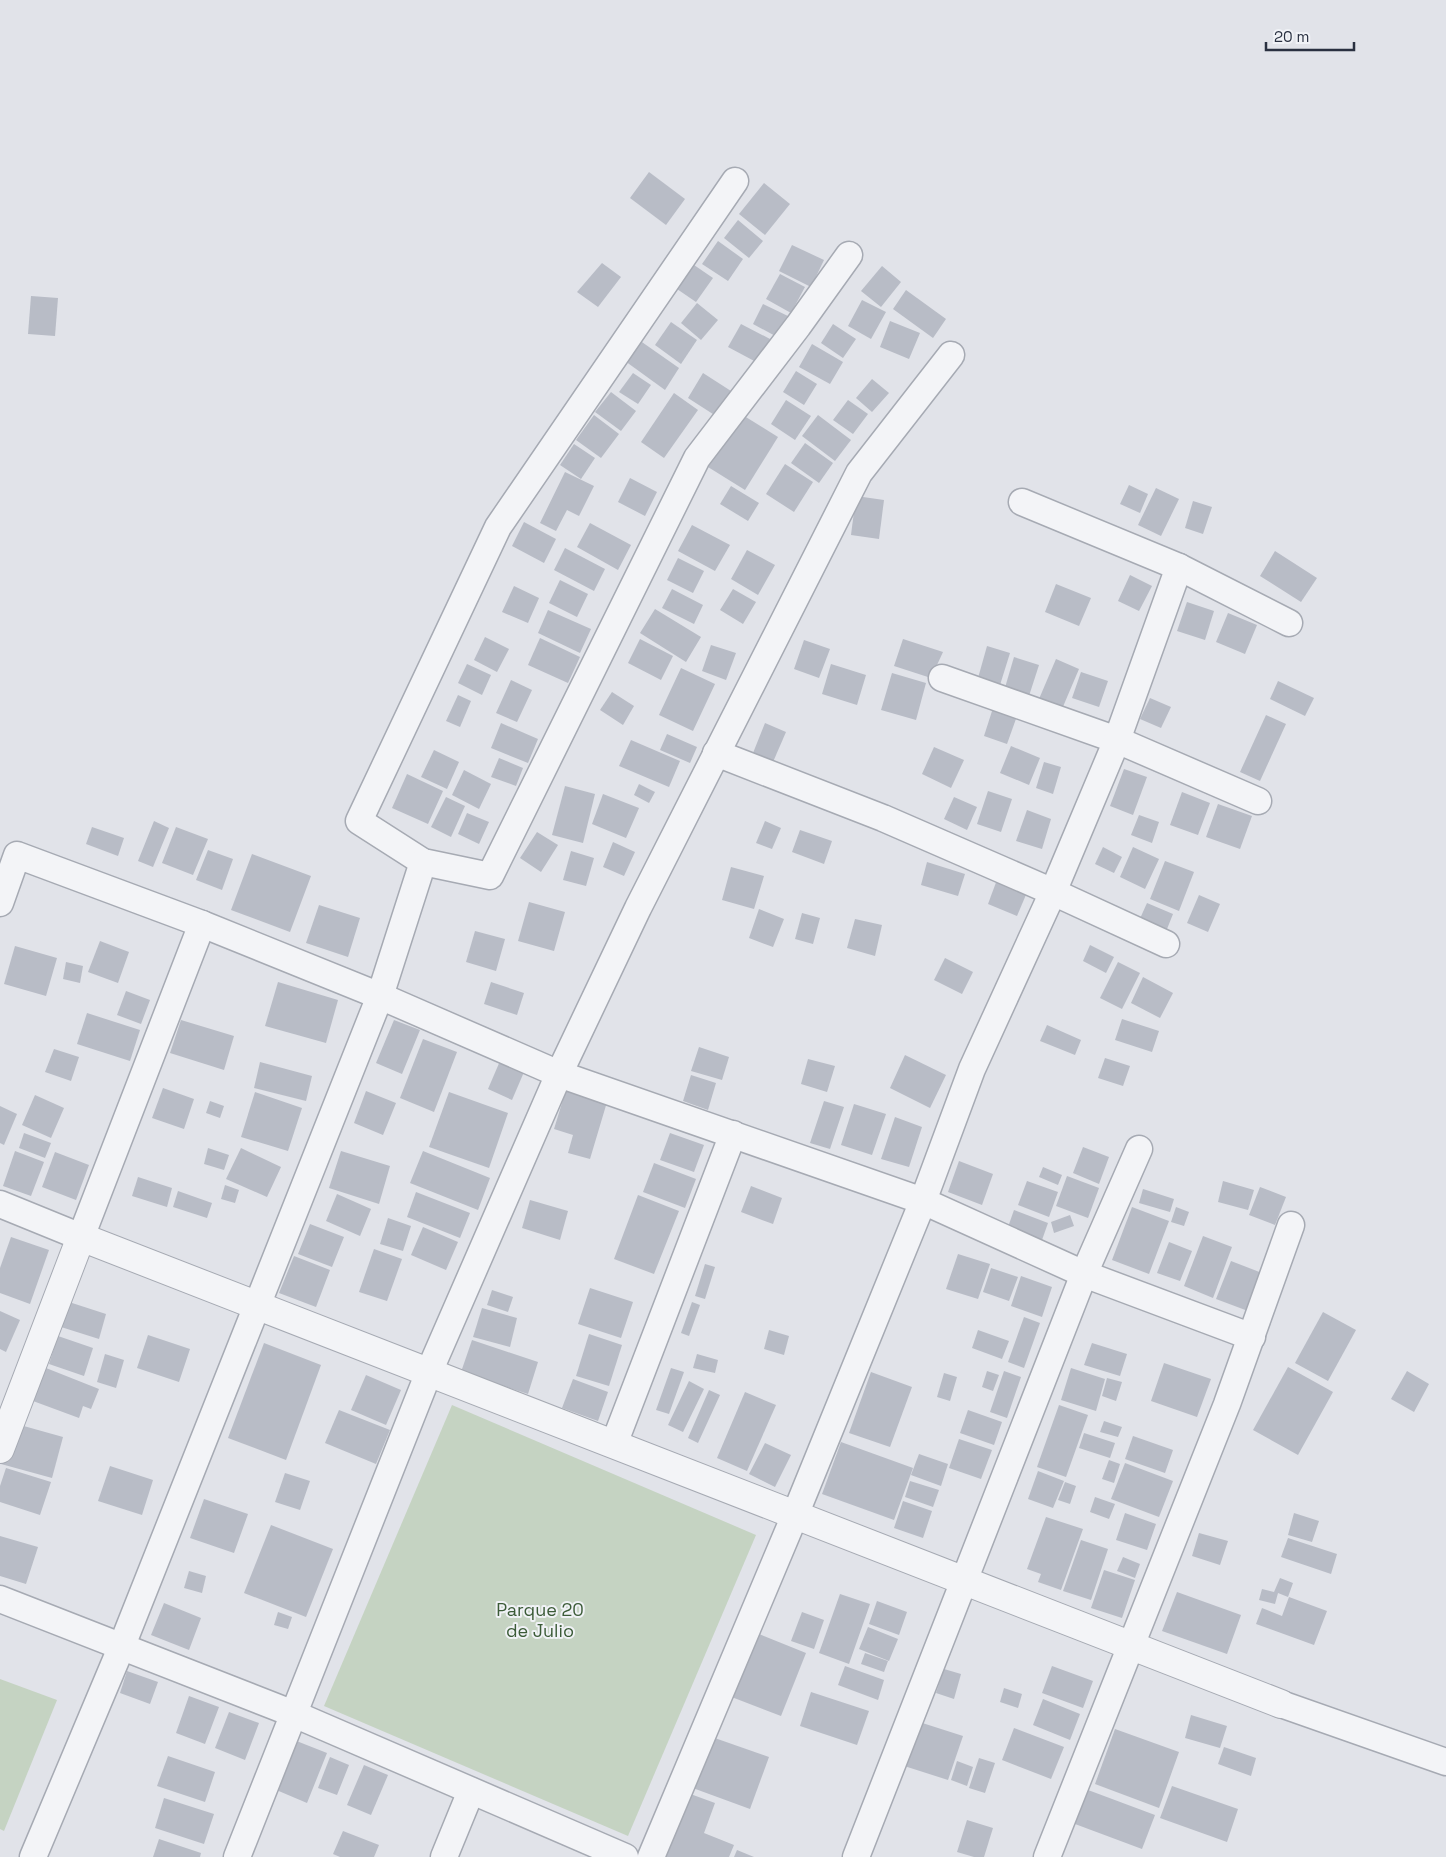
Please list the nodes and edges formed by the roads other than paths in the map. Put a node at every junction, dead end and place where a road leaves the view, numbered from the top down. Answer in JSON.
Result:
{"nodes":[{"id":1,"x":735,"y":181,"type":"dead end"},
{"id":2,"x":849,"y":255,"type":"dead end"},
{"id":3,"x":951,"y":355,"type":"dead end"},
{"id":4,"x":1022,"y":502,"type":"dead end"},
{"id":5,"x":1179,"y":567,"type":"junction"},
{"id":6,"x":1289,"y":623,"type":"dead end"},
{"id":7,"x":942,"y":678,"type":"dead end"},
{"id":8,"x":1117,"y":740,"type":"junction"},
{"id":9,"x":716,"y":753,"type":"junction"},
{"id":10,"x":1258,"y":801,"type":"dead end"},
{"id":11,"x":423,"y":862,"type":"junction"},
{"id":12,"x":1054,"y":892,"type":"junction"},
{"id":13,"x":0,"y":903,"type":"edge"},
{"id":14,"x":202,"y":924,"type":"junction"},
{"id":15,"x":1166,"y":944,"type":"dead end"},
{"id":16,"x":380,"y":996,"type":"junction"},
{"id":17,"x":559,"y":1074,"type":"junction"},
{"id":18,"x":732,"y":1134,"type":"junction"},
{"id":19,"x":1139,"y":1149,"type":"dead end"},
{"id":20,"x":924,"y":1201,"type":"junction"},
{"id":21,"x":0,"y":1204,"type":"edge"},
{"id":22,"x":1292,"y":1225,"type":"dead end"},
{"id":23,"x":80,"y":1237,"type":"junction"},
{"id":24,"x":1084,"y":1274,"type":"junction"},
{"id":25,"x":259,"y":1306,"type":"junction"},
{"id":26,"x":1252,"y":1337,"type":"junction"},
{"id":27,"x":429,"y":1372,"type":"junction"},
{"id":28,"x":614,"y":1444,"type":"junction"},
{"id":29,"x":0,"y":1449,"type":"edge"},
{"id":30,"x":795,"y":1515,"type":"junction"},
{"id":31,"x":965,"y":1581,"type":"junction"},
{"id":32,"x":0,"y":1599,"type":"edge"},
{"id":33,"x":1130,"y":1645,"type":"junction"},
{"id":34,"x":121,"y":1648,"type":"junction"},
{"id":35,"x":1281,"y":1704,"type":"joint"},
{"id":36,"x":294,"y":1714,"type":"junction"},
{"id":37,"x":1446,"y":1762,"type":"edge"},
{"id":38,"x":471,"y":1790,"type":"junction"},
{"id":39,"x":33,"y":1857,"type":"edge"},
{"id":40,"x":237,"y":1857,"type":"edge"},
{"id":41,"x":444,"y":1857,"type":"edge"},
{"id":42,"x":624,"y":1857,"type":"edge"},
{"id":43,"x":651,"y":1857,"type":"edge"},
{"id":44,"x":856,"y":1857,"type":"edge"},
{"id":45,"x":1047,"y":1857,"type":"edge"}],
"edges":[{"from":1,"to":11,"type":"street"},
{"from":2,"to":11,"type":"street"},
{"from":3,"to":9,"type":"street"},
{"from":4,"to":5,"type":"street"},
{"from":5,"to":6,"type":"street"},
{"from":5,"to":8,"type":"street"},
{"from":7,"to":8,"type":"street"},
{"from":8,"to":10,"type":"street"},
{"from":8,"to":12,"type":"street"},
{"from":9,"to":12,"type":"street"},
{"from":9,"to":17,"type":"street"},
{"from":11,"to":16,"type":"street"},
{"from":12,"to":15,"type":"street"},
{"from":12,"to":20,"type":"street"},
{"from":13,"to":14,"type":"street"},
{"from":14,"to":16,"type":"street"},
{"from":14,"to":23,"type":"street"},
{"from":16,"to":17,"type":"street"},
{"from":16,"to":25,"type":"street"},
{"from":17,"to":18,"type":"street"},
{"from":17,"to":27,"type":"street"},
{"from":18,"to":20,"type":"street"},
{"from":18,"to":28,"type":"street"},
{"from":19,"to":24,"type":"street"},
{"from":20,"to":24,"type":"street"},
{"from":20,"to":30,"type":"street"},
{"from":21,"to":23,"type":"street"},
{"from":22,"to":26,"type":"street"},
{"from":23,"to":25,"type":"street"},
{"from":23,"to":29,"type":"street"},
{"from":24,"to":26,"type":"street"},
{"from":24,"to":31,"type":"street"},
{"from":25,"to":27,"type":"street"},
{"from":25,"to":34,"type":"street"},
{"from":26,"to":33,"type":"street"},
{"from":27,"to":28,"type":"street"},
{"from":27,"to":36,"type":"street"},
{"from":28,"to":30,"type":"street"},
{"from":30,"to":31,"type":"street"},
{"from":30,"to":43,"type":"street"},
{"from":31,"to":33,"type":"street"},
{"from":31,"to":44,"type":"street"},
{"from":32,"to":34,"type":"street"},
{"from":33,"to":35,"type":"street"},
{"from":33,"to":45,"type":"street"},
{"from":34,"to":36,"type":"street"},
{"from":34,"to":39,"type":"street"},
{"from":35,"to":37,"type":"street"},
{"from":36,"to":38,"type":"street"},
{"from":36,"to":40,"type":"street"},
{"from":38,"to":41,"type":"street"},
{"from":38,"to":42,"type":"street"}]}
